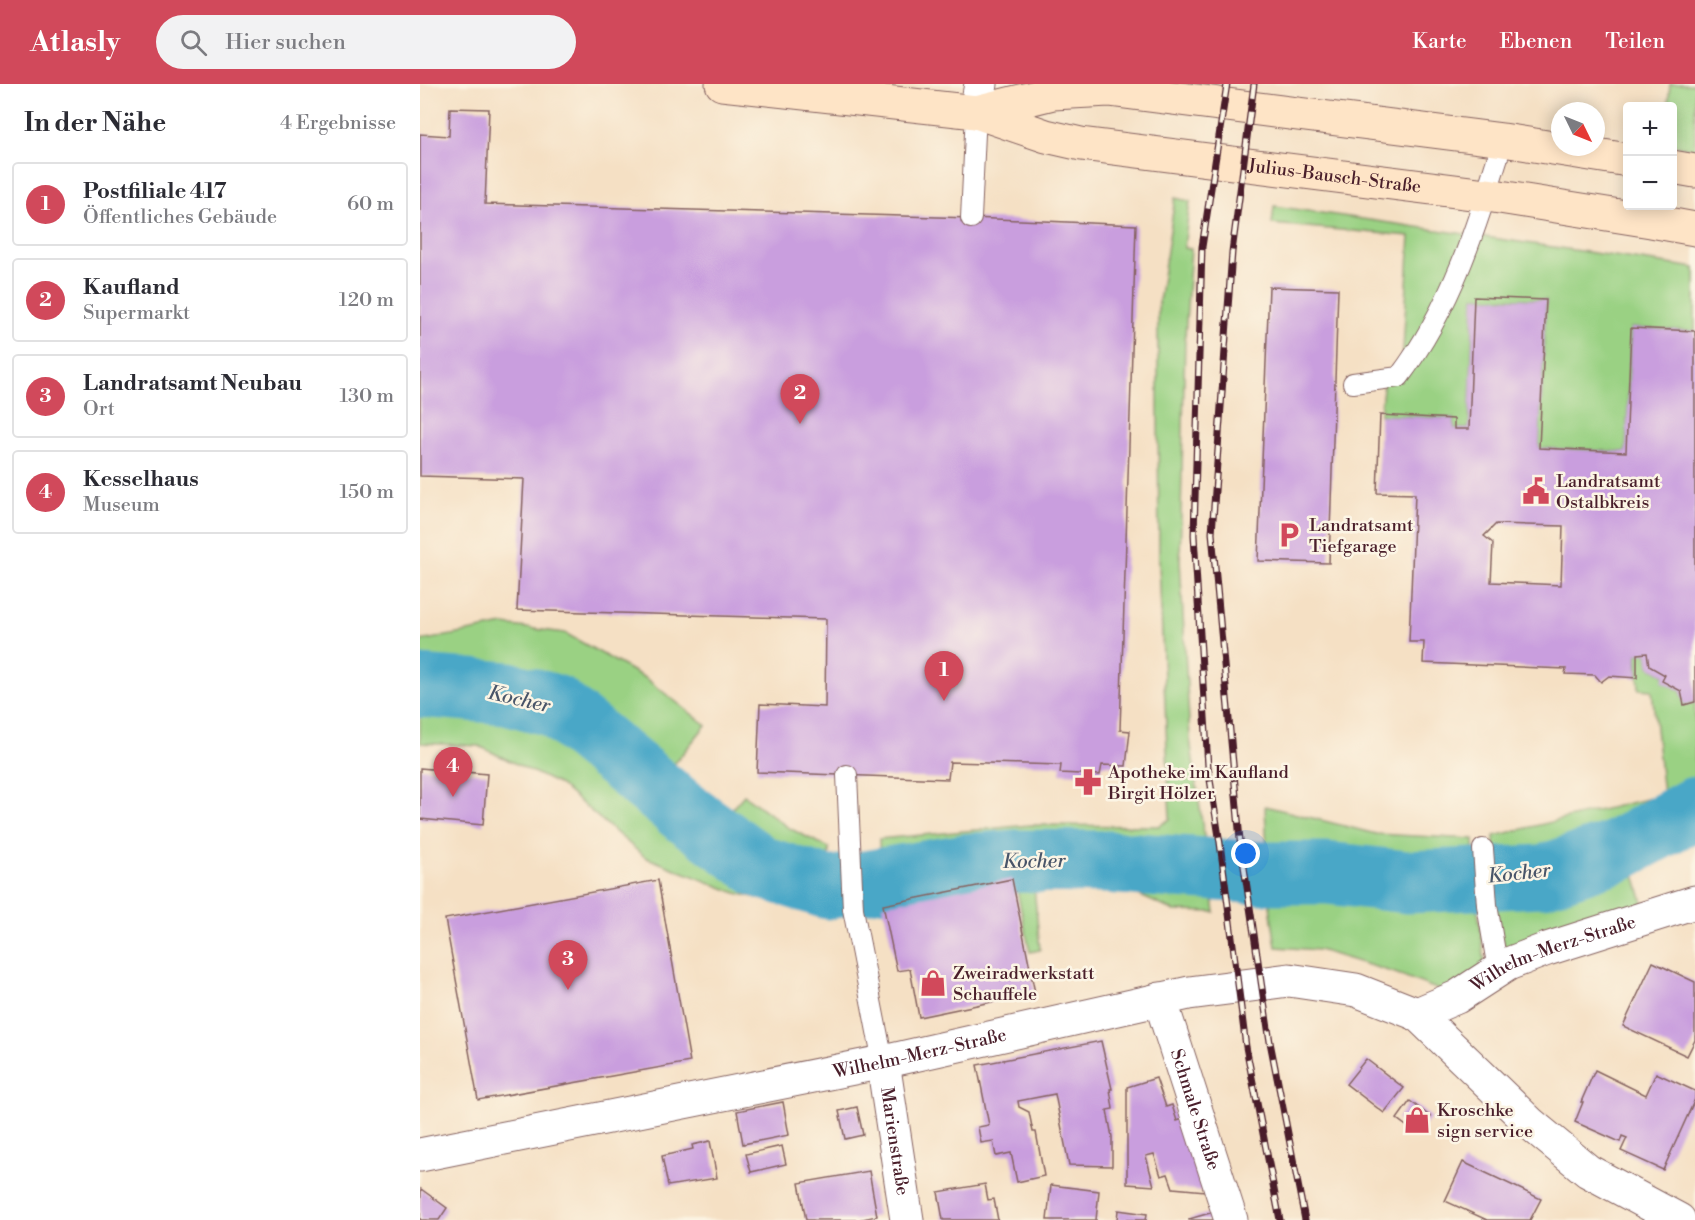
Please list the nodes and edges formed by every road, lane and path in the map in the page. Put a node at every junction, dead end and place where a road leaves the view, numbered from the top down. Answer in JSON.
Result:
{"nodes":[{"id":1,"x":722,"y":84,"type":"edge"},
{"id":2,"x":978,"y":98,"type":"edge"},
{"id":3,"x":1503,"y":140,"type":"junction"},
{"id":4,"x":1623,"y":159,"type":"edge"},
{"id":5,"x":1677,"y":168,"type":"edge"},
{"id":6,"x":1695,"y":171,"type":"edge"},
{"id":7,"x":1487,"y":195,"type":"junction"},
{"id":8,"x":971,"y":218,"type":"dead end"},
{"id":9,"x":1695,"y":229,"type":"edge"},
{"id":10,"x":1353,"y":383,"type":"dead end"},
{"id":11,"x":847,"y":776,"type":"dead end"},
{"id":12,"x":1483,"y":849,"type":"dead end"},
{"id":13,"x":1695,"y":902,"type":"edge"},
{"id":14,"x":1498,"y":970,"type":"junction"},
{"id":15,"x":1160,"y":999,"type":"junction"},
{"id":16,"x":1417,"y":1014,"type":"junction"},
{"id":17,"x":883,"y":1062,"type":"junction"},
{"id":18,"x":420,"y":1155,"type":"edge"},
{"id":19,"x":907,"y":1220,"type":"edge"},
{"id":20,"x":1231,"y":1220,"type":"edge"},
{"id":21,"x":1679,"y":1220,"type":"edge"}],
"edges":[{"from":1,"to":2,"type":"main road","name":"Julius-Bausch-Straße"},
{"from":2,"to":3,"type":"main road","name":"Julius-Bausch-Straße"},
{"from":2,"to":7,"type":"main road","name":"Julius-Bausch-Straße"},
{"from":2,"to":8,"type":"lane"},
{"from":3,"to":4,"type":"main road","name":"Julius-Bausch-Straße"},
{"from":3,"to":7,"type":"lane"},
{"from":5,"to":6,"type":"main road"},
{"from":7,"to":9,"type":"main road","name":"Julius-Bausch-Straße"},
{"from":7,"to":10,"type":"lane"},
{"from":11,"to":17,"type":"lane"},
{"from":12,"to":14,"type":"lane"},
{"from":13,"to":14,"type":"street","name":"Wilhelm-Merz-Straße"},
{"from":14,"to":16,"type":"street","name":"Wilhelm-Merz-Straße"},
{"from":15,"to":16,"type":"street","name":"Wilhelm-Merz-Straße"},
{"from":15,"to":17,"type":"street","name":"Wilhelm-Merz-Straße"},
{"from":15,"to":20,"type":"street","name":"Schmale Straße"},
{"from":16,"to":21,"type":"street","name":"Wilhelm-Merz-Straße"},
{"from":17,"to":18,"type":"street","name":"Wilhelm-Merz-Straße"},
{"from":17,"to":19,"type":"street","name":"Marienstraße"}]}
